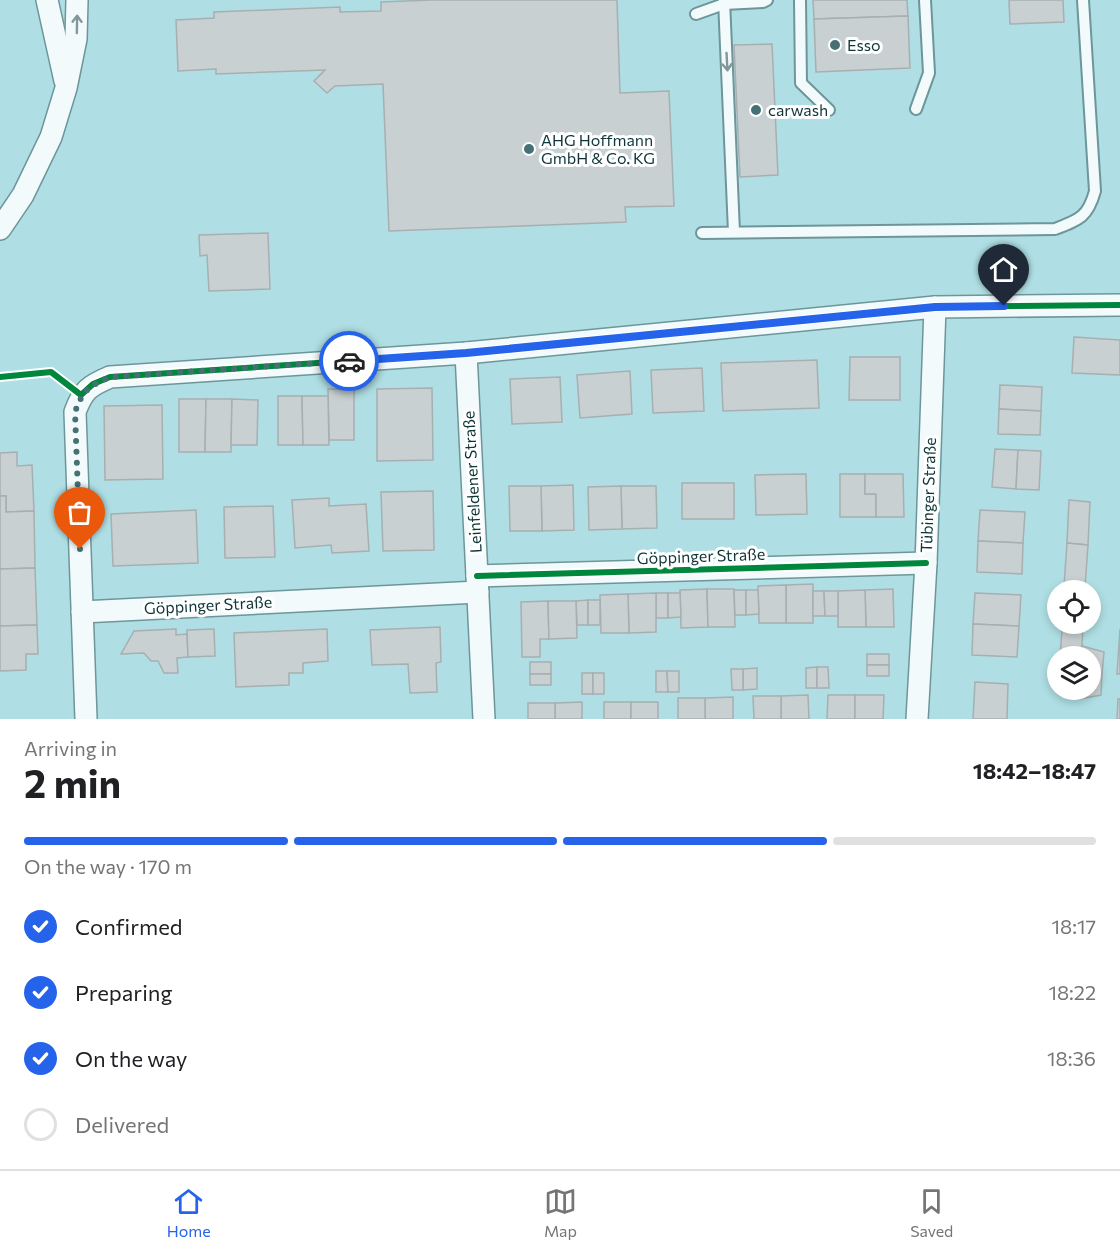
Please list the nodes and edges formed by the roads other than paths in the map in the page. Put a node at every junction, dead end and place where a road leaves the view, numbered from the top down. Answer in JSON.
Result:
{"nodes":[{"id":1,"x":77,"y":0,"type":"edge"},
{"id":2,"x":767,"y":0,"type":"edge"},
{"id":3,"x":800,"y":0,"type":"edge"},
{"id":4,"x":925,"y":0,"type":"edge"},
{"id":5,"x":1083,"y":0,"type":"edge"},
{"id":6,"x":46,"y":1,"type":"edge"},
{"id":7,"x":724,"y":2,"type":"edge"},
{"id":8,"x":696,"y":14,"type":"dead end"},
{"id":9,"x":66,"y":88,"type":"junction"},
{"id":10,"x":916,"y":109,"type":"dead end"},
{"id":11,"x":829,"y":110,"type":"dead end"},
{"id":12,"x":0,"y":229,"type":"edge"},
{"id":13,"x":734,"y":232,"type":"junction"},
{"id":14,"x":702,"y":233,"type":"dead end"},
{"id":15,"x":1120,"y":305,"type":"edge"},
{"id":16,"x":935,"y":307,"type":"junction"},
{"id":17,"x":466,"y":353,"type":"junction"},
{"id":18,"x":926,"y":563,"type":"junction"},
{"id":19,"x":477,"y":584,"type":"junction"},
{"id":20,"x":82,"y":612,"type":"junction"},
{"id":21,"x":86,"y":719,"type":"edge"},
{"id":22,"x":484,"y":719,"type":"edge"},
{"id":23,"x":917,"y":719,"type":"edge"}],
"edges":[{"from":9,"to":1,"type":"street","one_way":true},
{"from":2,"to":7,"type":"lane"},
{"from":3,"to":11,"type":"lane"},
{"from":4,"to":10,"type":"lane"},
{"from":5,"to":13,"type":"lane"},
{"from":6,"to":9,"type":"street"},
{"from":7,"to":8,"type":"lane"},
{"from":7,"to":13,"type":"lane","one_way":true},
{"from":9,"to":12,"type":"street"},
{"from":13,"to":14,"type":"lane"},
{"from":15,"to":16,"type":"street"},
{"from":16,"to":17,"type":"street"},
{"from":16,"to":18,"type":"street","name":"Tübinger Straße"},
{"from":17,"to":19,"type":"street","name":"Leinfeldener Straße"},
{"from":17,"to":20,"type":"street"},
{"from":18,"to":19,"type":"street","name":"Göppinger Straße"},
{"from":18,"to":23,"type":"street","name":"Tübinger Straße"},
{"from":19,"to":20,"type":"street","name":"Göppinger Straße"},
{"from":19,"to":22,"type":"street","name":"Leinfeldener Straße"},
{"from":20,"to":21,"type":"street"}]}
